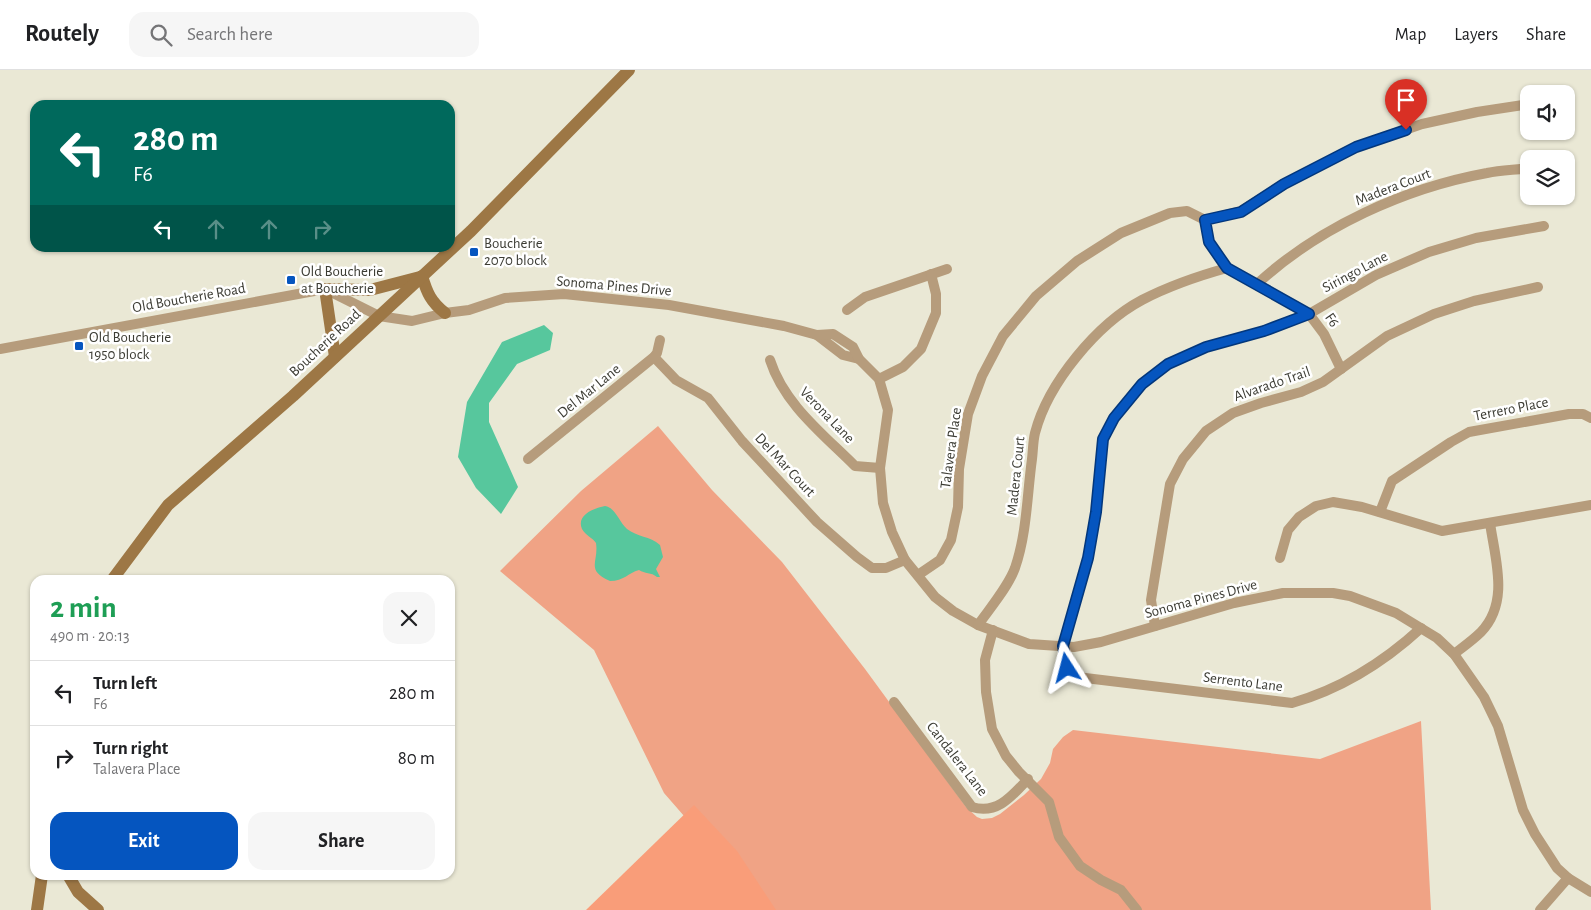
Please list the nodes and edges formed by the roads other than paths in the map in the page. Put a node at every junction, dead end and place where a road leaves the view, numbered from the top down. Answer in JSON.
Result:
{"nodes":[{"id":1,"x":629,"y":70,"type":"edge"},
{"id":2,"x":1520,"y":105,"type":"edge"},
{"id":3,"x":1520,"y":169,"type":"edge"},
{"id":4,"x":1205,"y":220,"type":"junction"},
{"id":5,"x":1544,"y":226,"type":"dead end"},
{"id":6,"x":455,"y":246,"type":"edge"},
{"id":7,"x":448,"y":252,"type":"edge"},
{"id":8,"x":1227,"y":268,"type":"junction"},
{"id":9,"x":946,"y":269,"type":"dead end"},
{"id":10,"x":930,"y":274,"type":"junction"},
{"id":11,"x":422,"y":276,"type":"junction"},
{"id":12,"x":1257,"y":284,"type":"junction"},
{"id":13,"x":1538,"y":287,"type":"dead end"},
{"id":14,"x":325,"y":289,"type":"junction"},
{"id":15,"x":848,"y":310,"type":"dead end"},
{"id":16,"x":445,"y":313,"type":"junction"},
{"id":17,"x":1309,"y":314,"type":"junction"},
{"id":18,"x":378,"y":316,"type":"junction"},
{"id":19,"x":660,"y":340,"type":"dead end"},
{"id":20,"x":0,"y":348,"type":"edge"},
{"id":21,"x":335,"y":356,"type":"junction"},
{"id":22,"x":654,"y":357,"type":"junction"},
{"id":23,"x":770,"y":360,"type":"dead end"},
{"id":24,"x":1341,"y":369,"type":"junction"},
{"id":25,"x":878,"y":379,"type":"junction"},
{"id":26,"x":1591,"y":418,"type":"edge"},
{"id":27,"x":528,"y":459,"type":"dead end"},
{"id":28,"x":880,"y":468,"type":"junction"},
{"id":29,"x":1591,"y":505,"type":"edge"},
{"id":30,"x":1380,"y":512,"type":"junction"},
{"id":31,"x":1490,"y":523,"type":"junction"},
{"id":32,"x":1280,"y":558,"type":"dead end"},
{"id":33,"x":905,"y":560,"type":"junction"},
{"id":34,"x":116,"y":575,"type":"edge"},
{"id":35,"x":918,"y":575,"type":"junction"},
{"id":36,"x":978,"y":625,"type":"junction"},
{"id":37,"x":1155,"y":626,"type":"junction"},
{"id":38,"x":1421,"y":628,"type":"junction"},
{"id":39,"x":993,"y":630,"type":"junction"},
{"id":40,"x":1063,"y":646,"type":"junction"},
{"id":41,"x":1454,"y":654,"type":"junction"},
{"id":42,"x":894,"y":702,"type":"dead end"},
{"id":43,"x":1028,"y":779,"type":"junction"},
{"id":44,"x":1568,"y":878,"type":"junction"},
{"id":45,"x":41,"y":880,"type":"edge"},
{"id":46,"x":71,"y":880,"type":"edge"},
{"id":47,"x":1591,"y":892,"type":"edge"},
{"id":48,"x":37,"y":910,"type":"edge"},
{"id":49,"x":98,"y":910,"type":"edge"},
{"id":50,"x":1137,"y":910,"type":"edge"},
{"id":51,"x":1540,"y":910,"type":"edge"}],
"edges":[{"from":1,"to":6,"type":"main road","name":"Boucherie Road"},
{"from":2,"to":4,"type":"street"},
{"from":3,"to":12,"type":"street","name":"Madera Court"},
{"from":4,"to":8,"type":"street","name":"F6"},
{"from":4,"to":35,"type":"street","name":"Talavera Place"},
{"from":5,"to":17,"type":"street","name":"Siringo Lane"},
{"from":7,"to":11,"type":"main road","name":"Boucherie Road"},
{"from":8,"to":12,"type":"street","name":"F6"},
{"from":8,"to":36,"type":"street","name":"Madera Court"},
{"from":9,"to":10,"type":"street"},
{"from":10,"to":15,"type":"street"},
{"from":10,"to":25,"type":"street"},
{"from":11,"to":14,"type":"main road"},
{"from":11,"to":16,"type":"main road"},
{"from":11,"to":18,"type":"main road","name":"Boucherie Road"},
{"from":12,"to":17,"type":"street","name":"F6"},
{"from":13,"to":24,"type":"street","name":"Alvarado Trail"},
{"from":14,"to":18,"type":"street"},
{"from":14,"to":20,"type":"street","name":"Old Boucherie Road"},
{"from":14,"to":21,"type":"main road"},
{"from":16,"to":18,"type":"street","name":"Sonoma Pines Drive"},
{"from":16,"to":25,"type":"street","name":"Sonoma Pines Drive"},
{"from":17,"to":24,"type":"street","name":"F6"},
{"from":17,"to":40,"type":"street","name":"Siringo Lane"},
{"from":18,"to":21,"type":"main road","name":"Boucherie Road"},
{"from":19,"to":22,"type":"street"},
{"from":21,"to":34,"type":"main road","name":"Boucherie Road"},
{"from":22,"to":27,"type":"street","name":"Del Mar Lane"},
{"from":22,"to":33,"type":"street","name":"Del Mar Court"},
{"from":23,"to":28,"type":"street","name":"Verona Lane"},
{"from":24,"to":37,"type":"street","name":"Alvarado Trail"},
{"from":25,"to":28,"type":"street","name":"Sonoma Pines Drive"},
{"from":26,"to":30,"type":"street","name":"Terrero Place"},
{"from":28,"to":33,"type":"street","name":"Sonoma Pines Drive"},
{"from":29,"to":31,"type":"street"},
{"from":30,"to":31,"type":"street"},
{"from":30,"to":32,"type":"street"},
{"from":31,"to":41,"type":"street"},
{"from":33,"to":35,"type":"street","name":"Sonoma Pines Drive"},
{"from":35,"to":36,"type":"street","name":"Sonoma Pines Drive"},
{"from":36,"to":39,"type":"street","name":"Sonoma Pines Drive"},
{"from":37,"to":38,"type":"street","name":"Sonoma Pines Drive"},
{"from":37,"to":40,"type":"street","name":"Sonoma Pines Drive"},
{"from":38,"to":40,"type":"street","name":"Serrento Lane"},
{"from":38,"to":41,"type":"street","name":"Sonoma Pines Drive"},
{"from":39,"to":40,"type":"street","name":"Sonoma Pines Drive"},
{"from":39,"to":43,"type":"street"},
{"from":41,"to":44,"type":"street","name":"Sonoma Pines Drive"},
{"from":42,"to":43,"type":"street","name":"Candalera Lane"},
{"from":43,"to":50,"type":"street"},
{"from":44,"to":47,"type":"street","name":"Sonoma Pines Drive"},
{"from":44,"to":51,"type":"street"},
{"from":45,"to":48,"type":"main road"},
{"from":46,"to":49,"type":"main road"}]}
